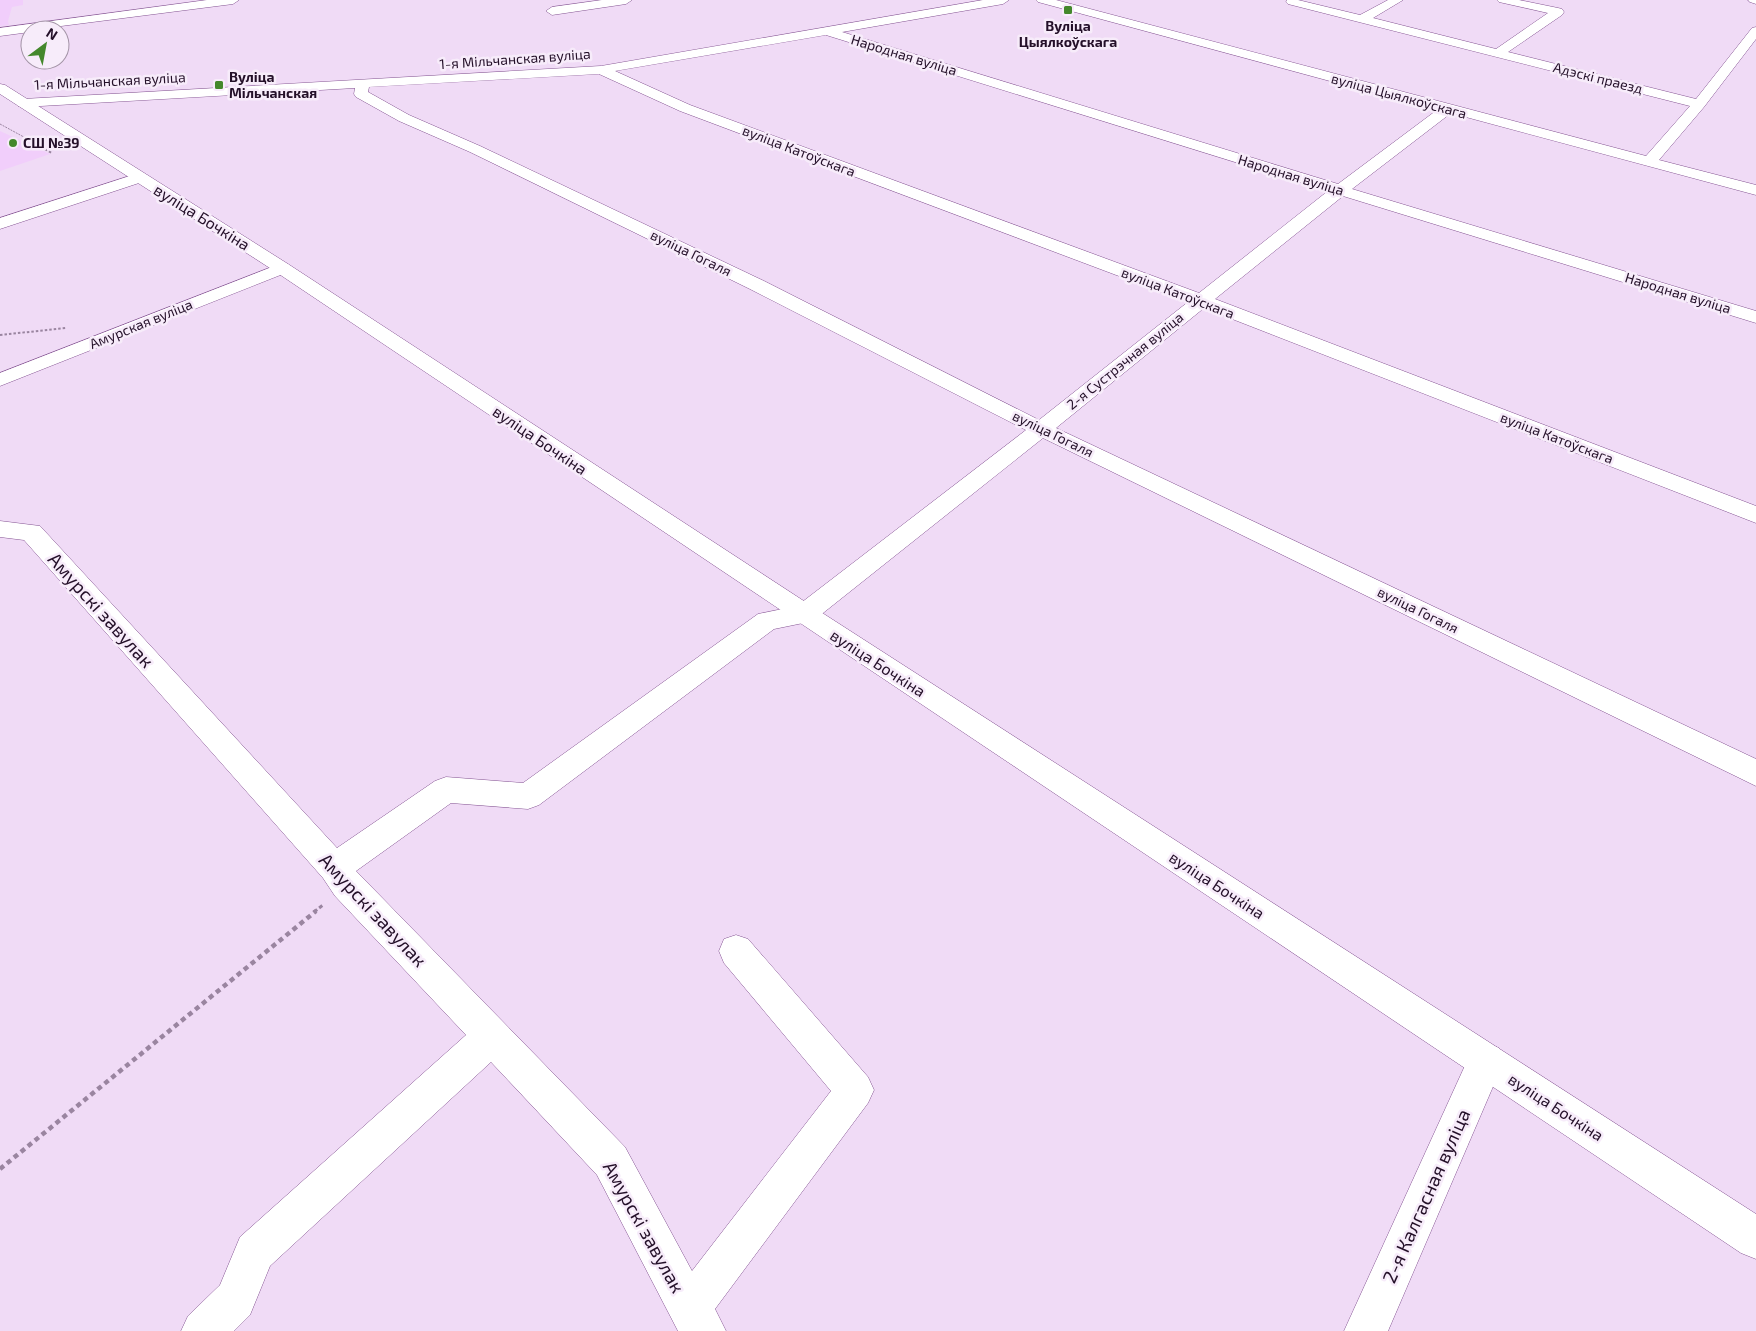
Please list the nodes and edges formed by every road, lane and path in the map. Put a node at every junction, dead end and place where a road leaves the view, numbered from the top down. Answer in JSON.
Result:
{"nodes":[{"id":1,"x":233,"y":0,"type":"edge"},
{"id":2,"x":626,"y":0,"type":"edge"},
{"id":3,"x":1003,"y":0,"type":"edge"},
{"id":4,"x":1042,"y":0,"type":"edge"},
{"id":5,"x":1397,"y":0,"type":"edge"},
{"id":6,"x":1503,"y":0,"type":"edge"},
{"id":7,"x":1292,"y":2,"type":"dead end"},
{"id":8,"x":552,"y":11,"type":"dead end"},
{"id":9,"x":1362,"y":19,"type":"junction"},
{"id":10,"x":827,"y":30,"type":"junction"},
{"id":11,"x":1756,"y":31,"type":"edge"},
{"id":12,"x":0,"y":32,"type":"edge"},
{"id":13,"x":1498,"y":53,"type":"junction"},
{"id":14,"x":601,"y":70,"type":"junction"},
{"id":15,"x":362,"y":85,"type":"junction"},
{"id":16,"x":6,"y":92,"type":"edge"},
{"id":17,"x":1699,"y":104,"type":"junction"},
{"id":18,"x":1447,"y":109,"type":"junction"},
{"id":19,"x":0,"y":124,"type":"edge"},
{"id":20,"x":52,"y":153,"type":"dead end"},
{"id":21,"x":1649,"y":162,"type":"junction"},
{"id":22,"x":139,"y":178,"type":"junction"},
{"id":23,"x":1340,"y":190,"type":"junction"},
{"id":24,"x":1756,"y":190,"type":"edge"},
{"id":25,"x":0,"y":224,"type":"edge"},
{"id":26,"x":282,"y":268,"type":"junction"},
{"id":27,"x":1200,"y":300,"type":"junction"},
{"id":28,"x":1756,"y":317,"type":"edge"},
{"id":29,"x":0,"y":380,"type":"edge"},
{"id":30,"x":1041,"y":429,"type":"junction"},
{"id":31,"x":1756,"y":515,"type":"edge"},
{"id":32,"x":0,"y":529,"type":"edge"},
{"id":33,"x":804,"y":614,"type":"junction"},
{"id":34,"x":1756,"y":773,"type":"edge"},
{"id":35,"x":340,"y":877,"type":"junction"},
{"id":36,"x":736,"y":951,"type":"dead end"},
{"id":37,"x":492,"y":1036,"type":"junction"},
{"id":38,"x":1486,"y":1061,"type":"junction"},
{"id":39,"x":0,"y":1168,"type":"edge"},
{"id":40,"x":1756,"y":1238,"type":"edge"},
{"id":41,"x":235,"y":1315,"type":"edge"},
{"id":42,"x":696,"y":1320,"type":"edge"},
{"id":43,"x":203,"y":1331,"type":"edge"},
{"id":44,"x":1366,"y":1331,"type":"edge"}],
"edges":[{"from":1,"to":12,"type":"street"},
{"from":2,"to":8,"type":"street"},
{"from":3,"to":10,"type":"street","name":"1-я Мільчанская вуліца"},
{"from":4,"to":18,"type":"street","name":"вуліца Цыялкоўскага"},
{"from":5,"to":9,"type":"street"},
{"from":6,"to":13,"type":"street"},
{"from":7,"to":9,"type":"street","name":"Адэскі праезд"},
{"from":9,"to":13,"type":"street","name":"Адэскі праезд"},
{"from":10,"to":14,"type":"street","name":"1-я Мільчанская вуліца"},
{"from":10,"to":23,"type":"street","name":"Народная вуліца"},
{"from":11,"to":17,"type":"street"},
{"from":13,"to":17,"type":"street","name":"Адэскі праезд"},
{"from":14,"to":15,"type":"street","name":"1-я Мільчанская вуліца"},
{"from":14,"to":27,"type":"street","name":"вуліца Катоўскага"},
{"from":15,"to":16,"type":"street","name":"1-я Мільчанская вуліца"},
{"from":15,"to":30,"type":"street","name":"вуліца Гогаля"},
{"from":16,"to":22,"type":"street","name":"вуліца Бочкіна"},
{"from":17,"to":21,"type":"street"},
{"from":18,"to":21,"type":"street","name":"вуліца Цыялкоўскага"},
{"from":18,"to":23,"type":"street","name":"2-я Сустрэчная вуліца"},
{"from":19,"to":20,"type":"path"},
{"from":21,"to":24,"type":"street","name":"вуліца Цыялкоўскага"},
{"from":22,"to":25,"type":"street"},
{"from":22,"to":26,"type":"street","name":"вуліца Бочкіна"},
{"from":23,"to":27,"type":"street","name":"2-я Сустрэчная вуліца"},
{"from":23,"to":28,"type":"street","name":"Народная вуліца"},
{"from":26,"to":29,"type":"street","name":"Амурская вуліца"},
{"from":26,"to":33,"type":"street","name":"вуліца Бочкіна"},
{"from":27,"to":30,"type":"street","name":"2-я Сустрэчная вуліца"},
{"from":27,"to":31,"type":"street","name":"вуліца Катоўскага"},
{"from":30,"to":33,"type":"street","name":"2-я Сустрэчная вуліца"},
{"from":30,"to":34,"type":"street","name":"вуліца Гогаля"},
{"from":32,"to":35,"type":"street","name":"Амурскі завулак"},
{"from":33,"to":35,"type":"street"},
{"from":33,"to":38,"type":"street","name":"вуліца Бочкіна"},
{"from":35,"to":37,"type":"street","name":"Амурскі завулак"},
{"from":35,"to":39,"type":"path"},
{"from":36,"to":42,"type":"street"},
{"from":37,"to":41,"type":"street"},
{"from":37,"to":42,"type":"street","name":"Амурскі завулак"},
{"from":38,"to":40,"type":"street","name":"вуліца Бочкіна"},
{"from":38,"to":44,"type":"street","name":"2-я Калгасная вуліца"},
{"from":41,"to":43,"type":"street"}]}
